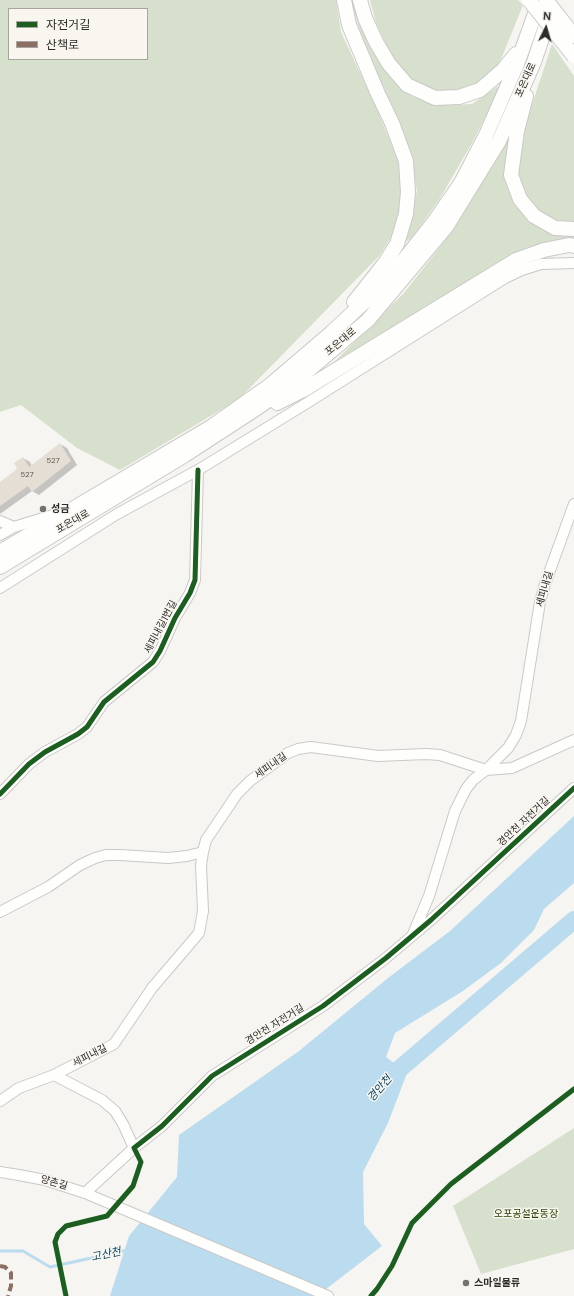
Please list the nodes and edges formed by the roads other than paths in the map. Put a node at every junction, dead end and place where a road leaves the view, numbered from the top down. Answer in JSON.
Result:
{"nodes":[{"id":1,"x":344,"y":0,"type":"edge"},
{"id":2,"x":360,"y":0,"type":"edge"},
{"id":3,"x":529,"y":0,"type":"edge"},
{"id":4,"x":540,"y":0,"type":"edge"},
{"id":5,"x":546,"y":0,"type":"edge"},
{"id":6,"x":555,"y":0,"type":"edge"},
{"id":7,"x":574,"y":36,"type":"edge"},
{"id":8,"x":524,"y":44,"type":"junction"},
{"id":9,"x":574,"y":56,"type":"edge"},
{"id":10,"x":534,"y":62,"type":"junction"},
{"id":11,"x":574,"y":229,"type":"edge"},
{"id":12,"x":574,"y":246,"type":"edge"},
{"id":13,"x":574,"y":263,"type":"edge"},
{"id":14,"x":331,"y":333,"type":"junction"},
{"id":15,"x":220,"y":432,"type":"junction"},
{"id":16,"x":198,"y":470,"type":"junction"},
{"id":17,"x":574,"y":504,"type":"edge"},
{"id":18,"x":73,"y":508,"type":"junction"},
{"id":19,"x":0,"y":521,"type":"edge"},
{"id":20,"x":14,"y":527,"type":"junction"},
{"id":21,"x":0,"y":535,"type":"edge"},
{"id":22,"x":0,"y":552,"type":"edge"},
{"id":23,"x":0,"y":567,"type":"edge"},
{"id":24,"x":0,"y":588,"type":"edge"},
{"id":25,"x":574,"y":740,"type":"edge"},
{"id":26,"x":486,"y":770,"type":"junction"},
{"id":27,"x":574,"y":788,"type":"edge"},
{"id":28,"x":0,"y":794,"type":"edge"},
{"id":29,"x":203,"y":852,"type":"junction"},
{"id":30,"x":0,"y":912,"type":"edge"},
{"id":31,"x":412,"y":936,"type":"junction"},
{"id":32,"x":54,"y":1075,"type":"junction"},
{"id":33,"x":0,"y":1101,"type":"edge"},
{"id":34,"x":134,"y":1148,"type":"junction"},
{"id":35,"x":0,"y":1172,"type":"edge"},
{"id":36,"x":85,"y":1193,"type":"junction"},
{"id":37,"x":328,"y":1296,"type":"edge"}],
"edges":[{"from":1,"to":14,"type":"highway"},
{"from":2,"to":8,"type":"highway"},
{"from":3,"to":9,"type":"highway","bridge":true},
{"from":4,"to":8,"type":"highway","name":"포은대로"},
{"from":5,"to":7,"type":"highway","bridge":true},
{"from":6,"to":10,"type":"highway","name":"포은대로"},
{"from":8,"to":14,"type":"highway","name":"포은대로"},
{"from":10,"to":11,"type":"highway"},
{"from":10,"to":15,"type":"highway","name":"포은대로"},
{"from":12,"to":15,"type":"highway"},
{"from":13,"to":16,"type":"street"},
{"from":14,"to":18,"type":"highway","name":"포은대로"},
{"from":15,"to":23,"type":"highway","name":"포은대로"},
{"from":16,"to":24,"type":"street"},
{"from":16,"to":28,"type":"street","name":"세피내길1번길"},
{"from":17,"to":26,"type":"street","name":"세피내길"},
{"from":18,"to":20,"type":"street"},
{"from":18,"to":22,"type":"highway","name":"포은대로"},
{"from":19,"to":20,"type":"street"},
{"from":20,"to":21,"type":"street"},
{"from":25,"to":26,"type":"street"},
{"from":26,"to":29,"type":"street","name":"세피내길"},
{"from":26,"to":31,"type":"street"},
{"from":27,"to":31,"type":"street"},
{"from":29,"to":30,"type":"street"},
{"from":29,"to":32,"type":"street","name":"세피내길"},
{"from":31,"to":34,"type":"street"},
{"from":32,"to":33,"type":"street","name":"세피내길"},
{"from":32,"to":34,"type":"street"},
{"from":34,"to":36,"type":"street"},
{"from":35,"to":36,"type":"street","name":"양촌길"},
{"from":36,"to":37,"type":"street","name":"양촌길"}]}
